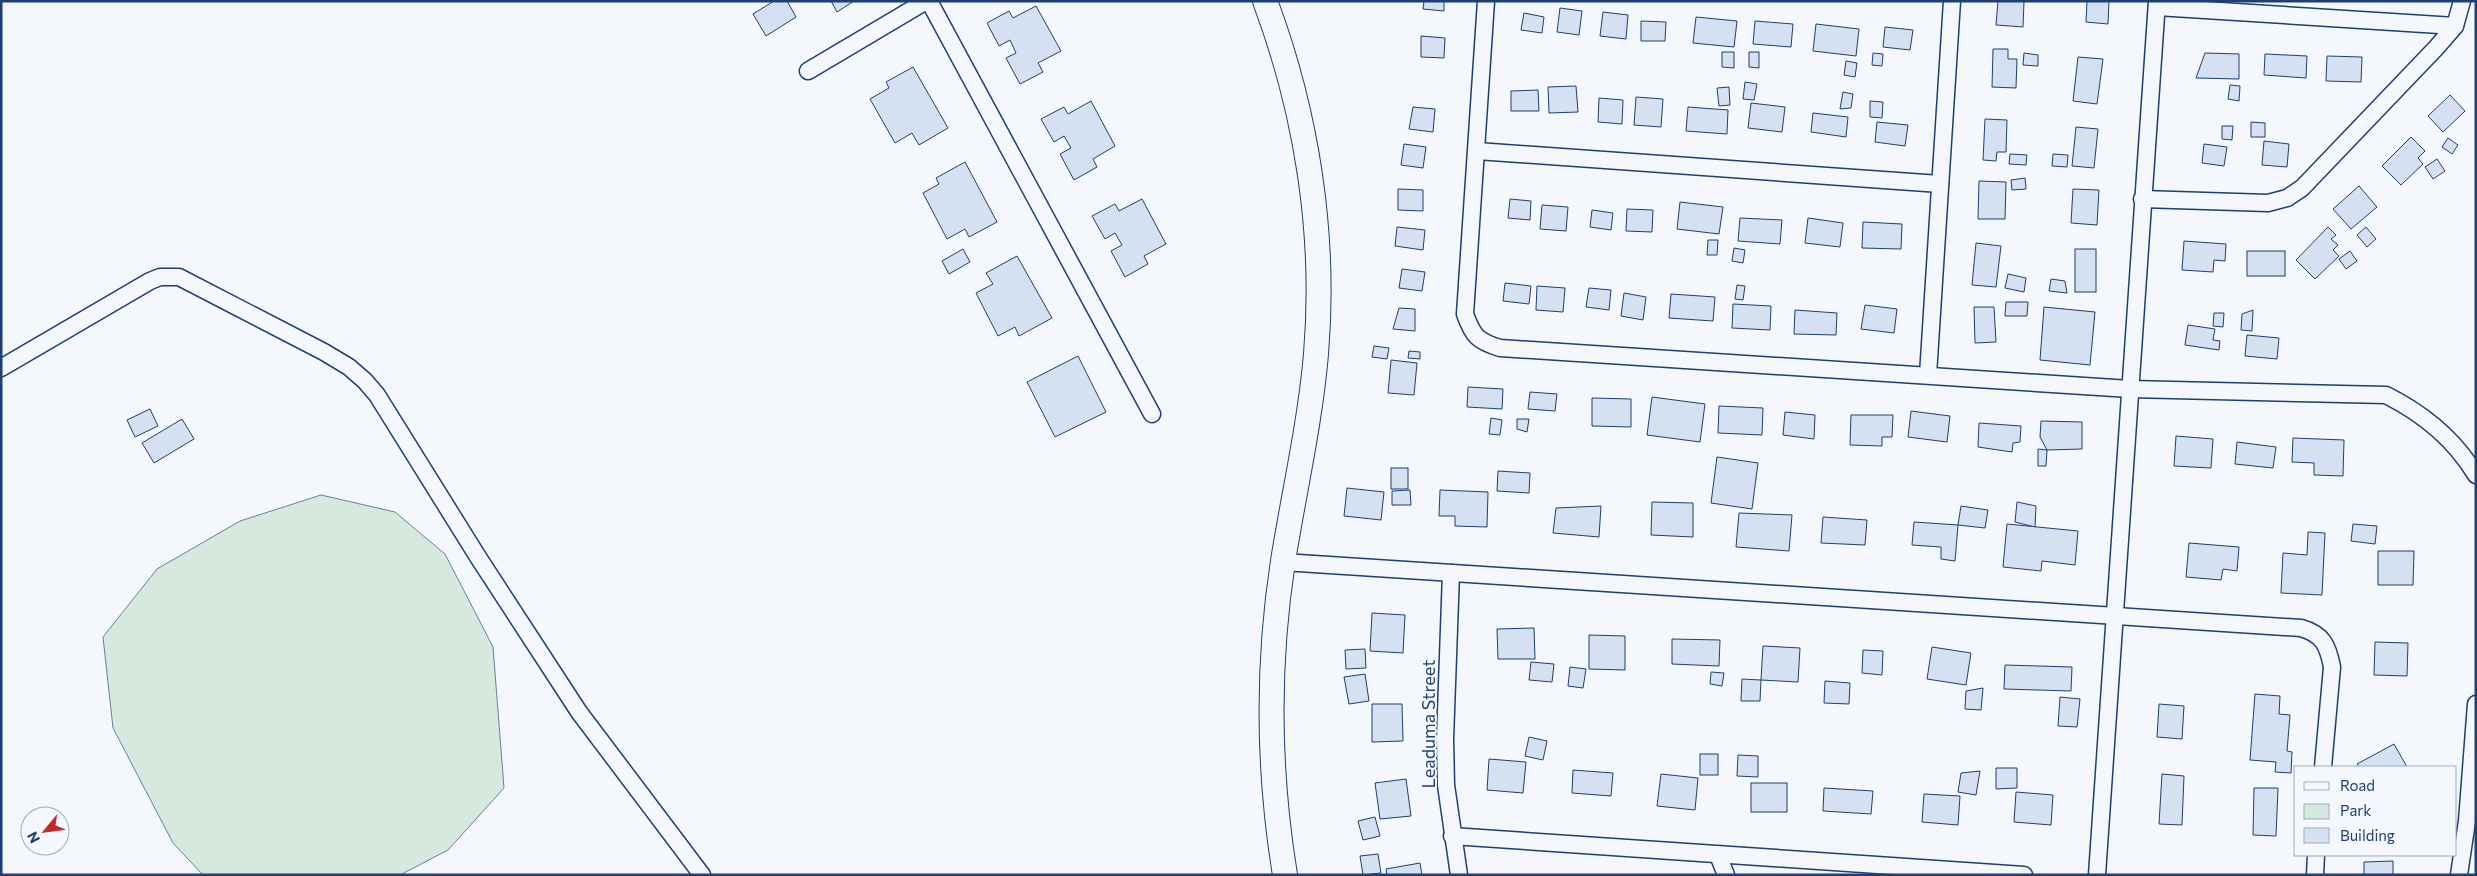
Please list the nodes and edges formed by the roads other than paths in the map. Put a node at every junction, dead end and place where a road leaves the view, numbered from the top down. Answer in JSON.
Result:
{"nodes":[{"id":1,"x":927,"y":1,"type":"edge"},
{"id":2,"x":1265,"y":1,"type":"edge"},
{"id":3,"x":1486,"y":1,"type":"edge"},
{"id":4,"x":1952,"y":1,"type":"edge"},
{"id":5,"x":2462,"y":1,"type":"edge"},
{"id":6,"x":2157,"y":4,"type":"edge"},
{"id":7,"x":2455,"y":26,"type":"junction"},
{"id":8,"x":808,"y":71,"type":"dead end"},
{"id":9,"x":1477,"y":151,"type":"junction"},
{"id":10,"x":1940,"y":184,"type":"junction"},
{"id":11,"x":2142,"y":199,"type":"junction"},
{"id":12,"x":1,"y":368,"type":"edge"},
{"id":13,"x":1928,"y":375,"type":"junction"},
{"id":14,"x":2130,"y":389,"type":"junction"},
{"id":15,"x":1152,"y":414,"type":"dead end"},
{"id":16,"x":2476,"y":475,"type":"edge"},
{"id":17,"x":1283,"y":562,"type":"junction"},
{"id":18,"x":1451,"y":573,"type":"junction"},
{"id":19,"x":2114,"y":614,"type":"junction"},
{"id":20,"x":2476,"y":704,"type":"edge"},
{"id":21,"x":2323,"y":766,"type":"edge"},
{"id":22,"x":1452,"y":836,"type":"junction"},
{"id":23,"x":1718,"y":855,"type":"junction"},
{"id":24,"x":2316,"y":856,"type":"edge"},
{"id":25,"x":702,"y":875,"type":"edge"},
{"id":26,"x":1285,"y":875,"type":"edge"},
{"id":27,"x":1459,"y":875,"type":"edge"},
{"id":28,"x":1726,"y":875,"type":"edge"},
{"id":29,"x":2024,"y":875,"type":"edge"},
{"id":30,"x":2097,"y":875,"type":"edge"},
{"id":31,"x":2315,"y":875,"type":"edge"},
{"id":32,"x":2459,"y":875,"type":"edge"}],
"edges":[{"from":1,"to":8,"type":"street"},
{"from":1,"to":15,"type":"street"},
{"from":2,"to":17,"type":"main road"},
{"from":3,"to":9,"type":"street"},
{"from":4,"to":10,"type":"street"},
{"from":5,"to":7,"type":"street"},
{"from":6,"to":7,"type":"street"},
{"from":6,"to":11,"type":"street"},
{"from":7,"to":11,"type":"street"},
{"from":9,"to":10,"type":"street"},
{"from":9,"to":13,"type":"street"},
{"from":10,"to":13,"type":"street"},
{"from":11,"to":14,"type":"street"},
{"from":12,"to":25,"type":"street"},
{"from":13,"to":14,"type":"street"},
{"from":14,"to":16,"type":"street"},
{"from":14,"to":19,"type":"street"},
{"from":17,"to":18,"type":"street"},
{"from":17,"to":26,"type":"main road"},
{"from":18,"to":19,"type":"street"},
{"from":18,"to":22,"type":"street","name":"Leaduma Street"},
{"from":19,"to":21,"type":"street"},
{"from":19,"to":30,"type":"street"},
{"from":20,"to":32,"type":"street"},
{"from":22,"to":23,"type":"street"},
{"from":22,"to":27,"type":"street","name":"Leaduma Street"},
{"from":23,"to":28,"type":"street"},
{"from":23,"to":29,"type":"street"},
{"from":24,"to":31,"type":"street"}]}
